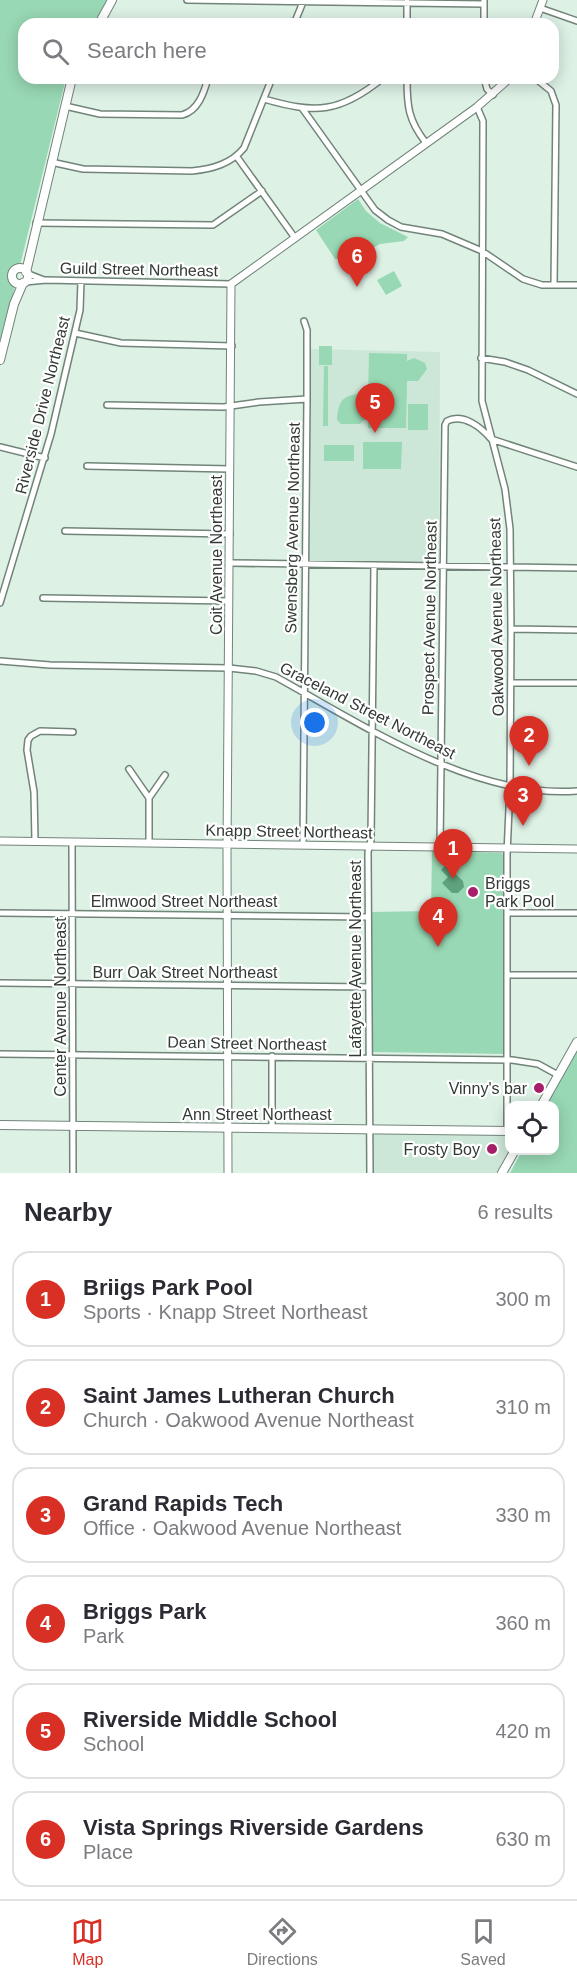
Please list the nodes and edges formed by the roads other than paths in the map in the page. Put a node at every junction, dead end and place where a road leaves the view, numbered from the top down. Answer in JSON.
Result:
{"nodes":[{"id":1,"x":112,"y":0,"type":"edge"},
{"id":2,"x":187,"y":0,"type":"edge"},
{"id":3,"x":543,"y":0,"type":"edge"},
{"id":4,"x":303,"y":2,"type":"junction"},
{"id":5,"x":407,"y":2,"type":"edge"},
{"id":6,"x":484,"y":2,"type":"edge"},
{"id":7,"x":540,"y":8,"type":"junction"},
{"id":8,"x":102,"y":18,"type":"edge"},
{"id":9,"x":296,"y":18,"type":"edge"},
{"id":10,"x":407,"y":18,"type":"edge"},
{"id":11,"x":484,"y":18,"type":"edge"},
{"id":12,"x":536,"y":18,"type":"edge"},
{"id":13,"x":577,"y":21,"type":"edge"},
{"id":14,"x":70,"y":84,"type":"edge"},
{"id":15,"x":206,"y":84,"type":"edge"},
{"id":16,"x":270,"y":84,"type":"edge"},
{"id":17,"x":376,"y":84,"type":"edge"},
{"id":18,"x":407,"y":84,"type":"edge"},
{"id":19,"x":486,"y":84,"type":"edge"},
{"id":20,"x":504,"y":84,"type":"edge"},
{"id":21,"x":542,"y":84,"type":"edge"},
{"id":22,"x":493,"y":95,"type":"junction"},
{"id":23,"x":264,"y":99,"type":"junction"},
{"id":24,"x":65,"y":106,"type":"junction"},
{"id":25,"x":477,"y":107,"type":"junction"},
{"id":26,"x":302,"y":108,"type":"junction"},
{"id":27,"x":426,"y":143,"type":"junction"},
{"id":28,"x":237,"y":157,"type":"junction"},
{"id":29,"x":51,"y":162,"type":"junction"},
{"id":30,"x":360,"y":190,"type":"junction"},
{"id":31,"x":262,"y":191,"type":"junction"},
{"id":32,"x":36,"y":223,"type":"junction"},
{"id":33,"x":295,"y":238,"type":"junction"},
{"id":34,"x":31,"y":247,"type":"junction"},
{"id":35,"x":482,"y":251,"type":"junction"},
{"id":36,"x":17,"y":269,"type":"junction"},
{"id":37,"x":26,"y":272,"type":"junction"},
{"id":38,"x":46,"y":280,"type":"junction"},
{"id":39,"x":14,"y":281,"type":"junction"},
{"id":40,"x":81,"y":281,"type":"junction"},
{"id":41,"x":24,"y":283,"type":"junction"},
{"id":42,"x":231,"y":284,"type":"junction"},
{"id":43,"x":554,"y":285,"type":"junction"},
{"id":44,"x":577,"y":285,"type":"edge"},
{"id":45,"x":14,"y":304,"type":"junction"},
{"id":46,"x":304,"y":321,"type":"dead end"},
{"id":47,"x":75,"y":333,"type":"junction"},
{"id":48,"x":232,"y":346,"type":"junction"},
{"id":49,"x":481,"y":358,"type":"junction"},
{"id":50,"x":0,"y":360,"type":"edge"},
{"id":51,"x":577,"y":394,"type":"edge"},
{"id":52,"x":307,"y":399,"type":"junction"},
{"id":53,"x":107,"y":405,"type":"dead end"},
{"id":54,"x":231,"y":407,"type":"junction"},
{"id":55,"x":491,"y":438,"type":"junction"},
{"id":56,"x":0,"y":447,"type":"edge"},
{"id":57,"x":45,"y":458,"type":"junction"},
{"id":58,"x":87,"y":466,"type":"dead end"},
{"id":59,"x":577,"y":467,"type":"edge"},
{"id":60,"x":230,"y":469,"type":"junction"},
{"id":61,"x":64,"y":531,"type":"dead end"},
{"id":62,"x":230,"y":534,"type":"junction"},
{"id":63,"x":230,"y":563,"type":"junction"},
{"id":64,"x":306,"y":565,"type":"junction"},
{"id":65,"x":374,"y":565,"type":"junction"},
{"id":66,"x":444,"y":567,"type":"junction"},
{"id":67,"x":511,"y":568,"type":"junction"},
{"id":68,"x":577,"y":568,"type":"edge"},
{"id":69,"x":43,"y":598,"type":"dead end"},
{"id":70,"x":229,"y":601,"type":"junction"},
{"id":71,"x":0,"y":603,"type":"edge"},
{"id":72,"x":512,"y":629,"type":"junction"},
{"id":73,"x":577,"y":630,"type":"edge"},
{"id":74,"x":0,"y":661,"type":"edge"},
{"id":75,"x":229,"y":668,"type":"junction"},
{"id":76,"x":511,"y":683,"type":"junction"},
{"id":77,"x":577,"y":683,"type":"edge"},
{"id":78,"x":304,"y":693,"type":"junction"},
{"id":79,"x":372,"y":729,"type":"junction"},
{"id":80,"x":73,"y":732,"type":"dead end"},
{"id":81,"x":441,"y":764,"type":"junction"},
{"id":82,"x":129,"y":769,"type":"dead end"},
{"id":83,"x":165,"y":775,"type":"dead end"},
{"id":84,"x":510,"y":786,"type":"junction"},
{"id":85,"x":577,"y":790,"type":"edge"},
{"id":86,"x":149,"y":798,"type":"junction"},
{"id":87,"x":0,"y":841,"type":"edge"},
{"id":88,"x":35,"y":841,"type":"junction"},
{"id":89,"x":72,"y":842,"type":"junction"},
{"id":90,"x":149,"y":843,"type":"junction"},
{"id":91,"x":227,"y":844,"type":"junction"},
{"id":92,"x":303,"y":845,"type":"junction"},
{"id":93,"x":370,"y":846,"type":"junction"},
{"id":94,"x":440,"y":847,"type":"junction"},
{"id":95,"x":508,"y":848,"type":"junction"},
{"id":96,"x":577,"y":849,"type":"edge"},
{"id":97,"x":0,"y":913,"type":"edge"},
{"id":98,"x":507,"y":913,"type":"junction"},
{"id":99,"x":577,"y":913,"type":"edge"},
{"id":100,"x":72,"y":914,"type":"junction"},
{"id":101,"x":228,"y":916,"type":"junction"},
{"id":102,"x":368,"y":917,"type":"junction"},
{"id":103,"x":507,"y":975,"type":"junction"},
{"id":104,"x":577,"y":975,"type":"edge"},
{"id":105,"x":1,"y":984,"type":"edge"},
{"id":106,"x":73,"y":985,"type":"junction"},
{"id":107,"x":228,"y":986,"type":"junction"},
{"id":108,"x":369,"y":987,"type":"junction"},
{"id":109,"x":577,"y":1042,"type":"edge"},
{"id":110,"x":2,"y":1054,"type":"edge"},
{"id":111,"x":74,"y":1055,"type":"junction"},
{"id":112,"x":228,"y":1056,"type":"junction"},
{"id":113,"x":272,"y":1056,"type":"junction"},
{"id":114,"x":369,"y":1058,"type":"junction"},
{"id":115,"x":507,"y":1060,"type":"junction"},
{"id":116,"x":558,"y":1075,"type":"junction"},
{"id":117,"x":508,"y":1101,"type":"edge"},
{"id":118,"x":544,"y":1101,"type":"edge"},
{"id":119,"x":2,"y":1125,"type":"edge"},
{"id":120,"x":74,"y":1125,"type":"junction"},
{"id":121,"x":228,"y":1127,"type":"junction"},
{"id":122,"x":272,"y":1127,"type":"junction"},
{"id":123,"x":369,"y":1128,"type":"junction"},
{"id":124,"x":505,"y":1130,"type":"edge"},
{"id":125,"x":512,"y":1155,"type":"edge"},
{"id":126,"x":73,"y":1173,"type":"edge"},
{"id":127,"x":228,"y":1173,"type":"edge"},
{"id":128,"x":370,"y":1173,"type":"edge"},
{"id":129,"x":502,"y":1173,"type":"edge"}],
"edges":[{"from":1,"to":8,"type":"main road"},
{"from":2,"to":4,"type":"street"},
{"from":3,"to":7,"type":"street"},
{"from":4,"to":5,"type":"street"},
{"from":4,"to":9,"type":"street"},
{"from":5,"to":6,"type":"street"},
{"from":5,"to":10,"type":"street"},
{"from":6,"to":11,"type":"street"},
{"from":7,"to":12,"type":"street"},
{"from":7,"to":13,"type":"street"},
{"from":14,"to":24,"type":"main road"},
{"from":15,"to":24,"type":"street"},
{"from":16,"to":23,"type":"street"},
{"from":17,"to":26,"type":"street"},
{"from":18,"to":27,"type":"street"},
{"from":19,"to":22,"type":"street"},
{"from":20,"to":22,"type":"street"},
{"from":21,"to":43,"type":"street"},
{"from":22,"to":25,"type":"street"},
{"from":23,"to":26,"type":"street"},
{"from":23,"to":28,"type":"street"},
{"from":24,"to":29,"type":"main road"},
{"from":25,"to":27,"type":"street"},
{"from":25,"to":35,"type":"street","name":"Oakwood Avenue Northeast"},
{"from":26,"to":30,"type":"street"},
{"from":27,"to":30,"type":"street"},
{"from":28,"to":29,"type":"street"},
{"from":28,"to":31,"type":"street"},
{"from":29,"to":32,"type":"main road"},
{"from":30,"to":33,"type":"street"},
{"from":30,"to":35,"type":"street"},
{"from":31,"to":32,"type":"street"},
{"from":31,"to":33,"type":"street"},
{"from":32,"to":34,"type":"main road"},
{"from":33,"to":42,"type":"street"},
{"from":34,"to":36,"type":"main road"},
{"from":34,"to":37,"type":"main road"},
{"from":35,"to":43,"type":"street"},
{"from":35,"to":49,"type":"street","name":"Oakwood Avenue Northeast"},
{"from":36,"to":37,"type":"main road"},
{"from":36,"to":39,"type":"main road"},
{"from":37,"to":38,"type":"street","name":"Guild Street Northeast"},
{"from":37,"to":41,"type":"main road"},
{"from":38,"to":40,"type":"street","name":"Guild Street Northeast"},
{"from":38,"to":41,"type":"street","name":"Guild Street Northeast"},
{"from":39,"to":41,"type":"main road"},
{"from":39,"to":45,"type":"main road"},
{"from":40,"to":42,"type":"street","name":"Guild Street Northeast"},
{"from":40,"to":47,"type":"street","name":"Riverside Drive Northeast"},
{"from":41,"to":45,"type":"main road"},
{"from":42,"to":48,"type":"street","name":"Coit Avenue Northeast"},
{"from":43,"to":44,"type":"street"},
{"from":45,"to":50,"type":"main road"},
{"from":46,"to":52,"type":"street","name":"Swensberg Avenue Northeast"},
{"from":47,"to":48,"type":"street"},
{"from":47,"to":57,"type":"street","name":"Riverside Drive Northeast"},
{"from":48,"to":54,"type":"street","name":"Coit Avenue Northeast"},
{"from":49,"to":51,"type":"street"},
{"from":49,"to":55,"type":"street","name":"Oakwood Avenue Northeast"},
{"from":52,"to":54,"type":"street"},
{"from":52,"to":64,"type":"street","name":"Swensberg Avenue Northeast"},
{"from":53,"to":54,"type":"street"},
{"from":54,"to":60,"type":"street","name":"Coit Avenue Northeast"},
{"from":55,"to":59,"type":"street"},
{"from":55,"to":66,"type":"street","name":"Prospect Avenue Northeast"},
{"from":55,"to":67,"type":"street","name":"Oakwood Avenue Northeast"},
{"from":56,"to":57,"type":"street"},
{"from":57,"to":71,"type":"street","name":"Riverside Drive Northeast"},
{"from":58,"to":60,"type":"street"},
{"from":60,"to":62,"type":"street","name":"Coit Avenue Northeast"},
{"from":61,"to":62,"type":"street"},
{"from":62,"to":63,"type":"street","name":"Coit Avenue Northeast"},
{"from":63,"to":64,"type":"street"},
{"from":63,"to":70,"type":"street","name":"Coit Avenue Northeast"},
{"from":64,"to":65,"type":"street"},
{"from":64,"to":78,"type":"street","name":"Swensberg Avenue Northeast"},
{"from":65,"to":66,"type":"street"},
{"from":65,"to":79,"type":"street","name":"Lafayette Avenue Northeast"},
{"from":66,"to":67,"type":"street"},
{"from":66,"to":81,"type":"street","name":"Prospect Avenue Northeast"},
{"from":67,"to":68,"type":"street"},
{"from":67,"to":72,"type":"street","name":"Oakwood Avenue Northeast"},
{"from":69,"to":70,"type":"street"},
{"from":70,"to":75,"type":"street","name":"Coit Avenue Northeast"},
{"from":72,"to":73,"type":"street"},
{"from":72,"to":76,"type":"street","name":"Oakwood Avenue Northeast"},
{"from":74,"to":75,"type":"street","name":"Graceland Street Northeast"},
{"from":75,"to":78,"type":"street","name":"Graceland Street Northeast"},
{"from":75,"to":91,"type":"street","name":"Coit Avenue Northeast"},
{"from":76,"to":77,"type":"street"},
{"from":76,"to":84,"type":"street","name":"Oakwood Avenue Northeast"},
{"from":78,"to":79,"type":"street","name":"Graceland Street Northeast"},
{"from":78,"to":92,"type":"street","name":"Swensberg Avenue Northeast"},
{"from":79,"to":81,"type":"street","name":"Graceland Street Northeast"},
{"from":79,"to":93,"type":"street","name":"Lafayette Avenue Northeast"},
{"from":80,"to":88,"type":"street"},
{"from":81,"to":84,"type":"street","name":"Graceland Street Northeast"},
{"from":81,"to":94,"type":"street","name":"Prospect Avenue Northeast"},
{"from":82,"to":86,"type":"street"},
{"from":83,"to":86,"type":"street"},
{"from":84,"to":85,"type":"street","name":"Graceland Street Northeast"},
{"from":84,"to":95,"type":"street","name":"Oakwood Avenue Northeast"},
{"from":86,"to":90,"type":"street"},
{"from":87,"to":88,"type":"street","name":"Knapp Street Northeast"},
{"from":88,"to":89,"type":"street","name":"Knapp Street Northeast"},
{"from":89,"to":90,"type":"street","name":"Knapp Street Northeast"},
{"from":89,"to":100,"type":"street","name":"Center Avenue Northeast"},
{"from":90,"to":91,"type":"street","name":"Knapp Street Northeast"},
{"from":91,"to":92,"type":"street","name":"Knapp Street Northeast"},
{"from":91,"to":101,"type":"street","name":"Coit Avenue Northeast"},
{"from":92,"to":93,"type":"street","name":"Knapp Street Northeast"},
{"from":93,"to":94,"type":"street","name":"Knapp Street Northeast"},
{"from":93,"to":102,"type":"street","name":"Lafayette Avenue Northeast"},
{"from":94,"to":95,"type":"street","name":"Knapp Street Northeast"},
{"from":95,"to":96,"type":"street","name":"Knapp Street Northeast"},
{"from":95,"to":98,"type":"street","name":"Oakwood Avenue Northeast"},
{"from":97,"to":100,"type":"street","name":"Elmwood Street Northeast"},
{"from":98,"to":99,"type":"street"},
{"from":98,"to":103,"type":"street","name":"Oakwood Avenue Northeast"},
{"from":100,"to":101,"type":"street","name":"Elmwood Street Northeast"},
{"from":100,"to":106,"type":"street","name":"Center Avenue Northeast"},
{"from":101,"to":102,"type":"street","name":"Elmwood Street Northeast"},
{"from":101,"to":107,"type":"street","name":"Coit Avenue Northeast"},
{"from":102,"to":108,"type":"street","name":"Lafayette Avenue Northeast"},
{"from":103,"to":104,"type":"street"},
{"from":103,"to":115,"type":"street","name":"Oakwood Avenue Northeast"},
{"from":105,"to":106,"type":"street","name":"Burr Oak Street Northeast"},
{"from":106,"to":107,"type":"street","name":"Burr Oak Street Northeast"},
{"from":106,"to":111,"type":"street","name":"Center Avenue Northeast"},
{"from":107,"to":108,"type":"street","name":"Burr Oak Street Northeast"},
{"from":107,"to":112,"type":"street","name":"Coit Avenue Northeast"},
{"from":108,"to":114,"type":"street","name":"Lafayette Avenue Northeast"},
{"from":109,"to":116,"type":"main road"},
{"from":110,"to":111,"type":"street","name":"Dean Street Northeast"},
{"from":111,"to":112,"type":"street","name":"Dean Street Northeast"},
{"from":111,"to":120,"type":"street","name":"Center Avenue Northeast"},
{"from":112,"to":113,"type":"street","name":"Dean Street Northeast"},
{"from":112,"to":121,"type":"street","name":"Coit Avenue Northeast"},
{"from":113,"to":114,"type":"street","name":"Dean Street Northeast"},
{"from":113,"to":122,"type":"street"},
{"from":114,"to":115,"type":"street","name":"Dean Street Northeast"},
{"from":114,"to":123,"type":"street","name":"Lafayette Avenue Northeast"},
{"from":115,"to":116,"type":"street","name":"Dean Street Northeast"},
{"from":115,"to":117,"type":"street","name":"Oakwood Avenue Northeast"},
{"from":116,"to":118,"type":"main road"},
{"from":119,"to":120,"type":"main road","name":"Ann Street Northeast"},
{"from":120,"to":121,"type":"main road","name":"Ann Street Northeast"},
{"from":120,"to":126,"type":"street","name":"Center Avenue Northeast"},
{"from":121,"to":122,"type":"main road","name":"Ann Street Northeast"},
{"from":121,"to":127,"type":"street","name":"Coit Avenue Northeast"},
{"from":122,"to":123,"type":"main road","name":"Ann Street Northeast"},
{"from":123,"to":124,"type":"main road","name":"Ann Street Northeast"},
{"from":123,"to":128,"type":"street","name":"Lafayette Avenue Northeast"},
{"from":125,"to":129,"type":"main road"}]}
